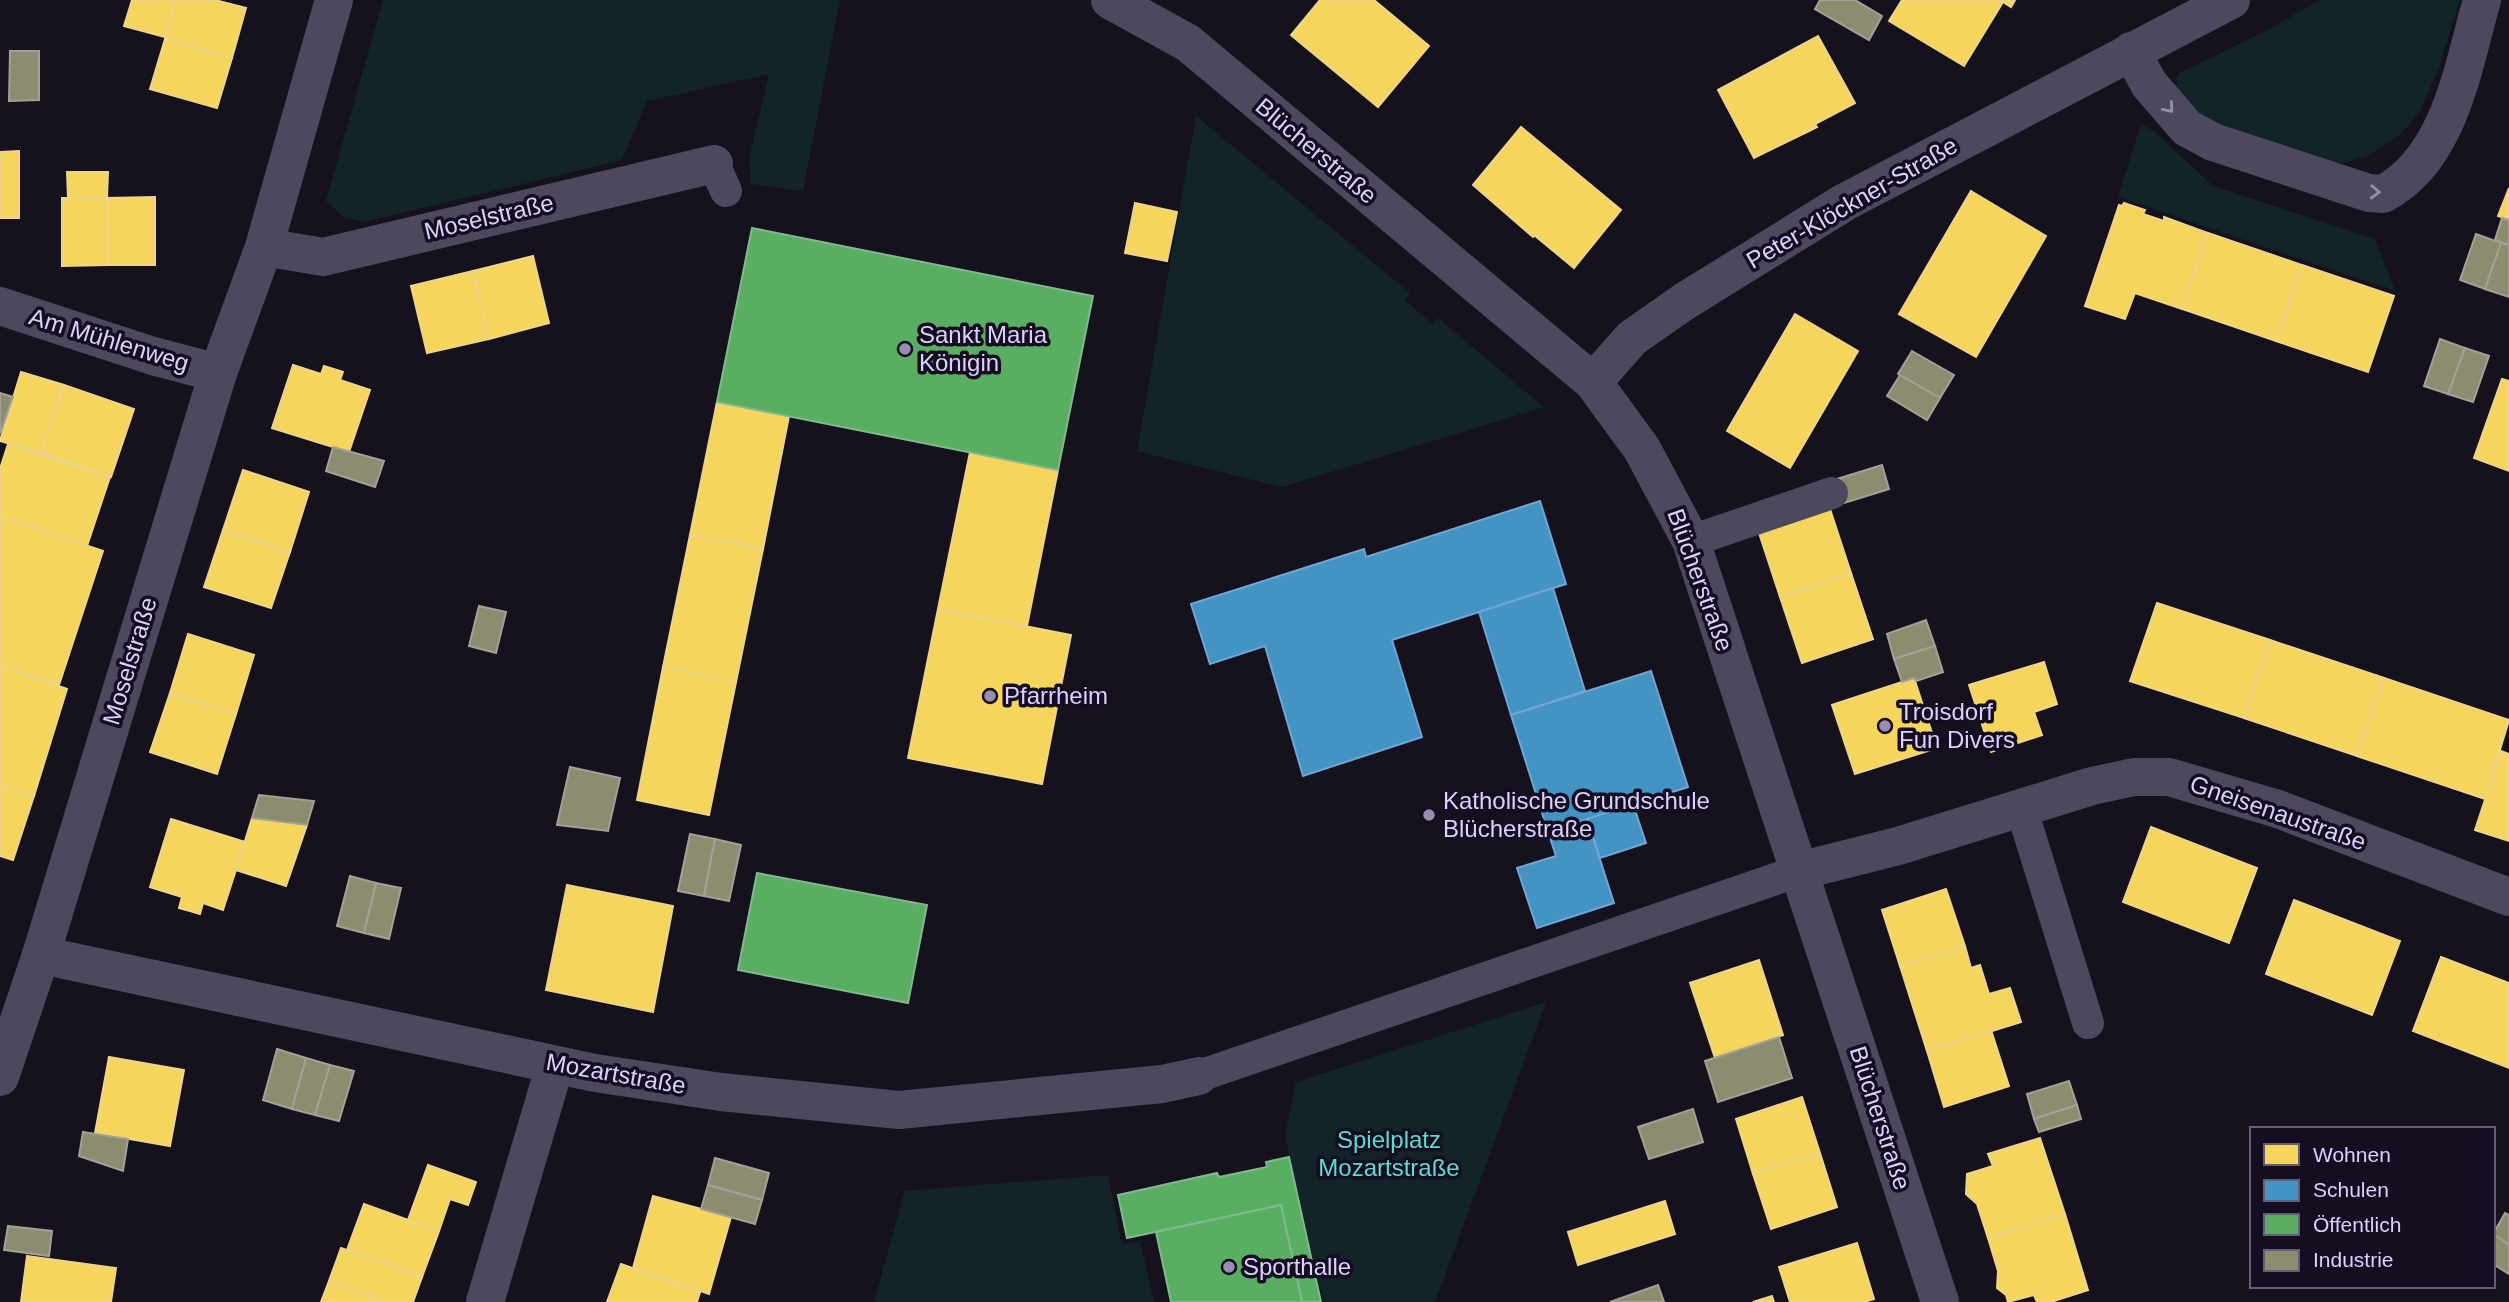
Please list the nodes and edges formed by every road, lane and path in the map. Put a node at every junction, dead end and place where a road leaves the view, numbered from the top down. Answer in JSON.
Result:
{"nodes":[{"id":1,"x":334,"y":0,"type":"edge"},
{"id":2,"x":1110,"y":0,"type":"edge"},
{"id":3,"x":2482,"y":0,"type":"edge"},
{"id":4,"x":2212,"y":3,"type":"edge"},
{"id":5,"x":2131,"y":51,"type":"junction"},
{"id":6,"x":720,"y":177,"type":"dead end"},
{"id":7,"x":264,"y":247,"type":"junction"},
{"id":8,"x":0,"y":306,"type":"edge"},
{"id":9,"x":218,"y":373,"type":"junction"},
{"id":10,"x":1593,"y":382,"type":"junction"},
{"id":11,"x":1832,"y":493,"type":"dead end"},
{"id":12,"x":1690,"y":541,"type":"junction"},
{"id":13,"x":2021,"y":807,"type":"junction"},
{"id":14,"x":1799,"y":871,"type":"junction"},
{"id":15,"x":2509,"y":897,"type":"edge"},
{"id":16,"x":41,"y":955,"type":"junction"},
{"id":17,"x":2088,"y":1023,"type":"dead end"},
{"id":18,"x":555,"y":1065,"type":"junction"},
{"id":19,"x":1199,"y":1076,"type":"joint"},
{"id":20,"x":0,"y":1077,"type":"edge"},
{"id":21,"x":485,"y":1302,"type":"edge"},
{"id":22,"x":1940,"y":1302,"type":"edge"}],
"edges":[{"from":1,"to":7,"type":"street","name":"Moselstraße"},
{"from":2,"to":10,"type":"street","name":"Blücherstraße"},
{"from":5,"to":3,"type":"street","one_way":true},
{"from":4,"to":5,"type":"street","name":"Peter-Klöckner-Straße"},
{"from":5,"to":10,"type":"street","name":"Peter-Klöckner-Straße"},
{"from":6,"to":7,"type":"street","name":"Moselstraße"},
{"from":7,"to":9,"type":"street","name":"Moselstraße"},
{"from":8,"to":9,"type":"street","name":"Am Mühlenweg"},
{"from":9,"to":16,"type":"street","name":"Moselstraße"},
{"from":10,"to":12,"type":"street","name":"Blücherstraße"},
{"from":11,"to":12,"type":"lane"},
{"from":12,"to":14,"type":"street","name":"Blücherstraße"},
{"from":13,"to":14,"type":"street","name":"Gneisenaustraße"},
{"from":13,"to":15,"type":"street","name":"Gneisenaustraße"},
{"from":13,"to":17,"type":"lane"},
{"from":14,"to":19,"type":"lane"},
{"from":14,"to":22,"type":"street","name":"Blücherstraße"},
{"from":16,"to":18,"type":"street","name":"Mozartstraße"},
{"from":16,"to":20,"type":"street","name":"Moselstraße"},
{"from":18,"to":19,"type":"street","name":"Mozartstraße"},
{"from":18,"to":21,"type":"street"}]}
